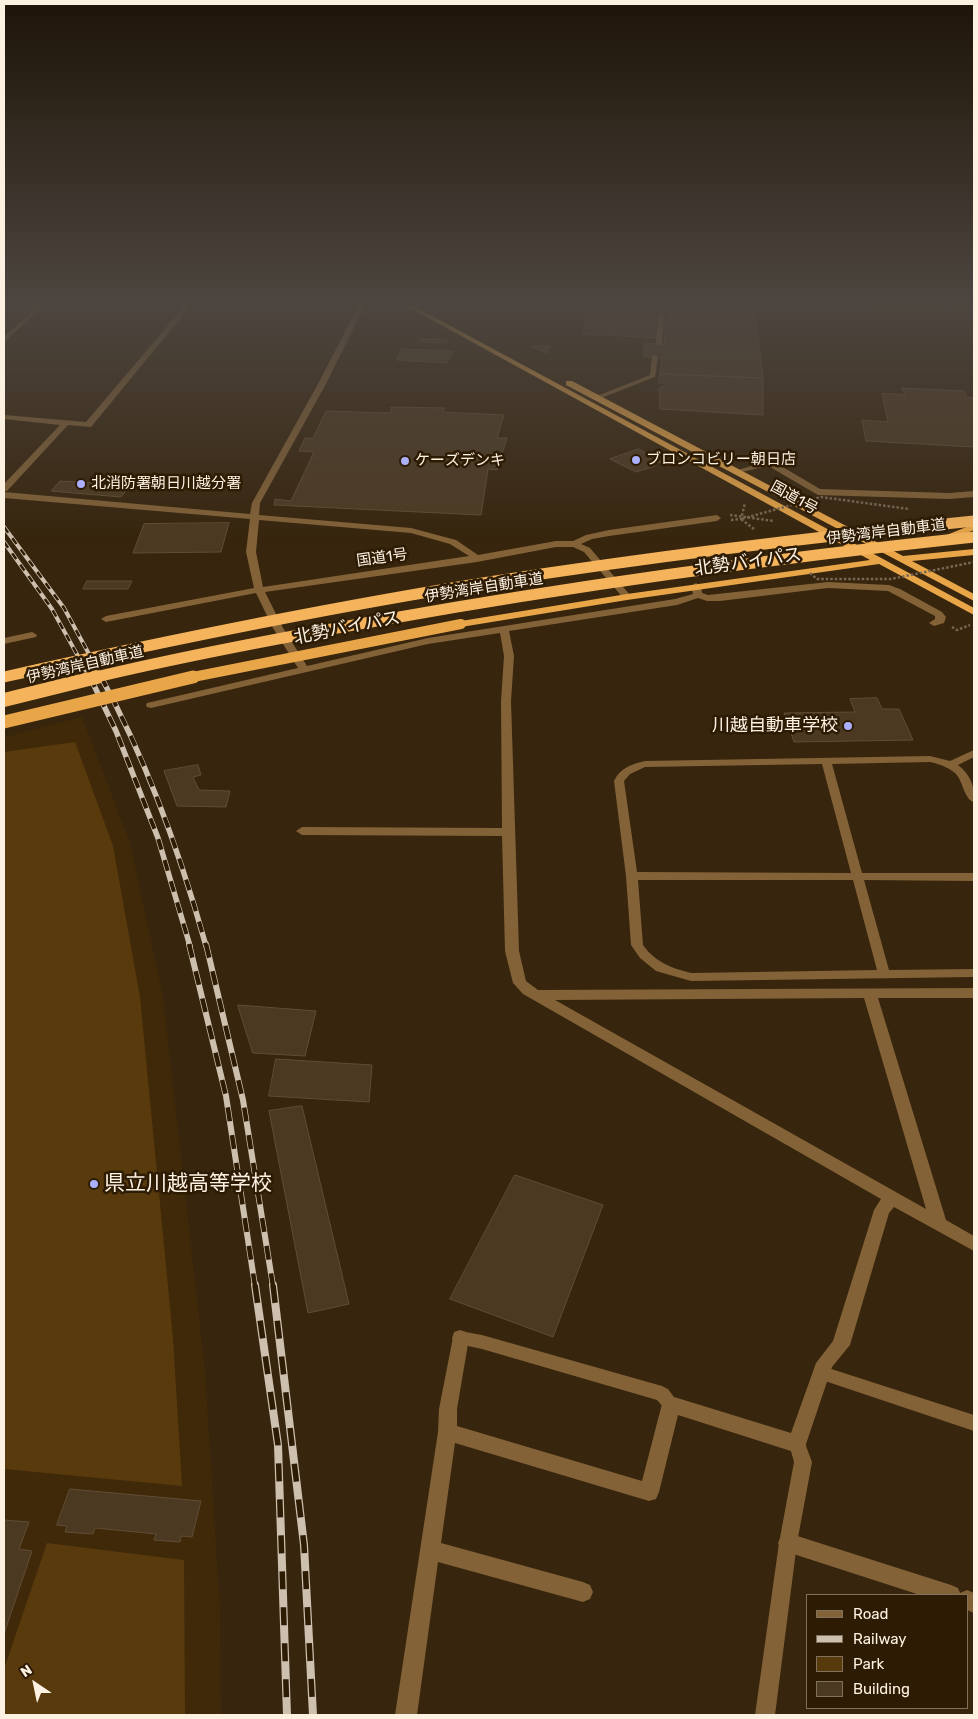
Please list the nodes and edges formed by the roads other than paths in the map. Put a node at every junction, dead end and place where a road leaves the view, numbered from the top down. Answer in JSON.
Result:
{"nodes":[{"id":1,"x":123,"y":383,"type":"edge"},
{"id":2,"x":322,"y":383,"type":"edge"},
{"id":3,"x":551,"y":383,"type":"edge"},
{"id":4,"x":570,"y":383,"type":"edge"},
{"id":5,"x":634,"y":383,"type":"edge"},
{"id":6,"x":599,"y":397,"type":"junction"},
{"id":7,"x":4,"y":417,"type":"edge"},
{"id":8,"x":67,"y":422,"type":"junction"},
{"id":9,"x":738,"y":471,"type":"junction"},
{"id":10,"x":4,"y":489,"type":"edge"},
{"id":11,"x":974,"y":494,"type":"edge"},
{"id":12,"x":4,"y":495,"type":"edge"},
{"id":13,"x":254,"y":517,"type":"junction"},
{"id":14,"x":716,"y":518,"type":"dead end"},
{"id":15,"x":974,"y":521,"type":"edge"},
{"id":16,"x":974,"y":526,"type":"edge"},
{"id":17,"x":974,"y":537,"type":"edge"},
{"id":18,"x":574,"y":544,"type":"junction"},
{"id":19,"x":970,"y":553,"type":"edge"},
{"id":20,"x":900,"y":557,"type":"junction"},
{"id":21,"x":477,"y":558,"type":"junction"},
{"id":22,"x":880,"y":562,"type":"junction"},
{"id":23,"x":952,"y":585,"type":"junction"},
{"id":24,"x":259,"y":590,"type":"junction"},
{"id":25,"x":697,"y":591,"type":"junction"},
{"id":26,"x":626,"y":597,"type":"junction"},
{"id":27,"x":974,"y":598,"type":"edge"},
{"id":28,"x":974,"y":612,"type":"edge"},
{"id":29,"x":106,"y":619,"type":"dead end"},
{"id":30,"x":934,"y":623,"type":"dead end"},
{"id":31,"x":503,"y":629,"type":"junction"},
{"id":32,"x":32,"y":635,"type":"dead end"},
{"id":33,"x":4,"y":641,"type":"edge"},
{"id":34,"x":304,"y":669,"type":"junction"},
{"id":35,"x":4,"y":677,"type":"edge"},
{"id":36,"x":4,"y":700,"type":"edge"},
{"id":37,"x":151,"y":705,"type":"dead end"},
{"id":38,"x":4,"y":722,"type":"edge"},
{"id":39,"x":974,"y":754,"type":"edge"},
{"id":40,"x":826,"y":761,"type":"junction"},
{"id":41,"x":951,"y":765,"type":"junction"},
{"id":42,"x":974,"y":799,"type":"edge"},
{"id":43,"x":302,"y":831,"type":"dead end"},
{"id":44,"x":508,"y":832,"type":"junction"},
{"id":45,"x":632,"y":876,"type":"junction"},
{"id":46,"x":856,"y":876,"type":"junction"},
{"id":47,"x":974,"y":876,"type":"edge"},
{"id":48,"x":974,"y":973,"type":"edge"},
{"id":49,"x":884,"y":975,"type":"junction"},
{"id":50,"x":868,"y":993,"type":"junction"},
{"id":51,"x":974,"y":993,"type":"edge"},
{"id":52,"x":538,"y":995,"type":"junction"},
{"id":53,"x":893,"y":1197,"type":"junction"},
{"id":54,"x":939,"y":1224,"type":"junction"},
{"id":55,"x":974,"y":1244,"type":"edge"},
{"id":56,"x":460,"y":1338,"type":"joint"},
{"id":57,"x":822,"y":1373,"type":"junction"},
{"id":58,"x":671,"y":1404,"type":"junction"},
{"id":59,"x":974,"y":1423,"type":"edge"},
{"id":60,"x":447,"y":1432,"type":"junction"},
{"id":61,"x":797,"y":1444,"type":"junction"},
{"id":62,"x":788,"y":1543,"type":"junction"},
{"id":63,"x":430,"y":1550,"type":"junction"},
{"id":64,"x":583,"y":1592,"type":"dead end"},
{"id":65,"x":948,"y":1594,"type":"edge"},
{"id":66,"x":406,"y":1715,"type":"edge"},
{"id":67,"x":765,"y":1715,"type":"edge"}],
"edges":[{"from":1,"to":8,"type":"street"},
{"from":2,"to":13,"type":"street"},
{"from":3,"to":22,"type":"highway","name":"国道1号"},
{"from":4,"to":6,"type":"highway","name":"国道1号"},
{"from":5,"to":6,"type":"lane"},
{"from":6,"to":9,"type":"highway","name":"国道1号"},
{"from":7,"to":8,"type":"street"},
{"from":8,"to":10,"type":"street"},
{"from":9,"to":11,"type":"street"},
{"from":9,"to":20,"type":"highway","name":"国道1号"},
{"from":12,"to":13,"type":"street"},
{"from":13,"to":21,"type":"street"},
{"from":13,"to":24,"type":"street"},
{"from":14,"to":18,"type":"street","name":"国道1号"},
{"from":15,"to":35,"type":"highway","name":"伊勢湾岸自動車道","bridge":true},
{"from":16,"to":20,"type":"highway","name":"北勢バイパス"},
{"from":17,"to":36,"type":"highway","name":"伊勢湾岸自動車道","bridge":true},
{"from":18,"to":21,"type":"street","name":"国道1号"},
{"from":18,"to":26,"type":"street"},
{"from":19,"to":20,"type":"highway","name":"北勢バイパス"},
{"from":19,"to":23,"type":"highway"},
{"from":20,"to":22,"type":"highway","name":"北勢バイパス"},
{"from":20,"to":23,"type":"highway","name":"国道1号"},
{"from":21,"to":24,"type":"street","name":"国道1号"},
{"from":22,"to":25,"type":"highway","name":"北勢バイパス"},
{"from":22,"to":28,"type":"highway","name":"国道1号"},
{"from":23,"to":27,"type":"highway","name":"国道1号"},
{"from":24,"to":29,"type":"street","name":"国道1号"},
{"from":24,"to":34,"type":"street"},
{"from":25,"to":26,"type":"highway","name":"北勢バイパス"},
{"from":25,"to":30,"type":"street"},
{"from":25,"to":31,"type":"street"},
{"from":26,"to":38,"type":"highway","name":"北勢バイパス","bridge":true},
{"from":31,"to":34,"type":"street"},
{"from":31,"to":44,"type":"street"},
{"from":32,"to":33,"type":"street"},
{"from":34,"to":37,"type":"street"},
{"from":39,"to":41,"type":"lane"},
{"from":40,"to":41,"type":"lane"},
{"from":40,"to":45,"type":"lane"},
{"from":40,"to":46,"type":"lane"},
{"from":41,"to":42,"type":"lane"},
{"from":43,"to":44,"type":"street"},
{"from":44,"to":52,"type":"street"},
{"from":45,"to":46,"type":"lane"},
{"from":45,"to":49,"type":"lane"},
{"from":46,"to":47,"type":"lane"},
{"from":46,"to":49,"type":"lane"},
{"from":48,"to":49,"type":"lane"},
{"from":50,"to":51,"type":"street"},
{"from":50,"to":52,"type":"street"},
{"from":50,"to":54,"type":"street"},
{"from":52,"to":53,"type":"street"},
{"from":53,"to":54,"type":"street"},
{"from":53,"to":57,"type":"street"},
{"from":54,"to":55,"type":"street"},
{"from":56,"to":58,"type":"lane"},
{"from":56,"to":60,"type":"street"},
{"from":57,"to":59,"type":"lane"},
{"from":57,"to":61,"type":"street"},
{"from":58,"to":60,"type":"street"},
{"from":58,"to":61,"type":"street"},
{"from":60,"to":63,"type":"street"},
{"from":61,"to":62,"type":"lane"},
{"from":62,"to":65,"type":"street"},
{"from":62,"to":67,"type":"lane"},
{"from":63,"to":64,"type":"street"},
{"from":63,"to":66,"type":"street"}]}
